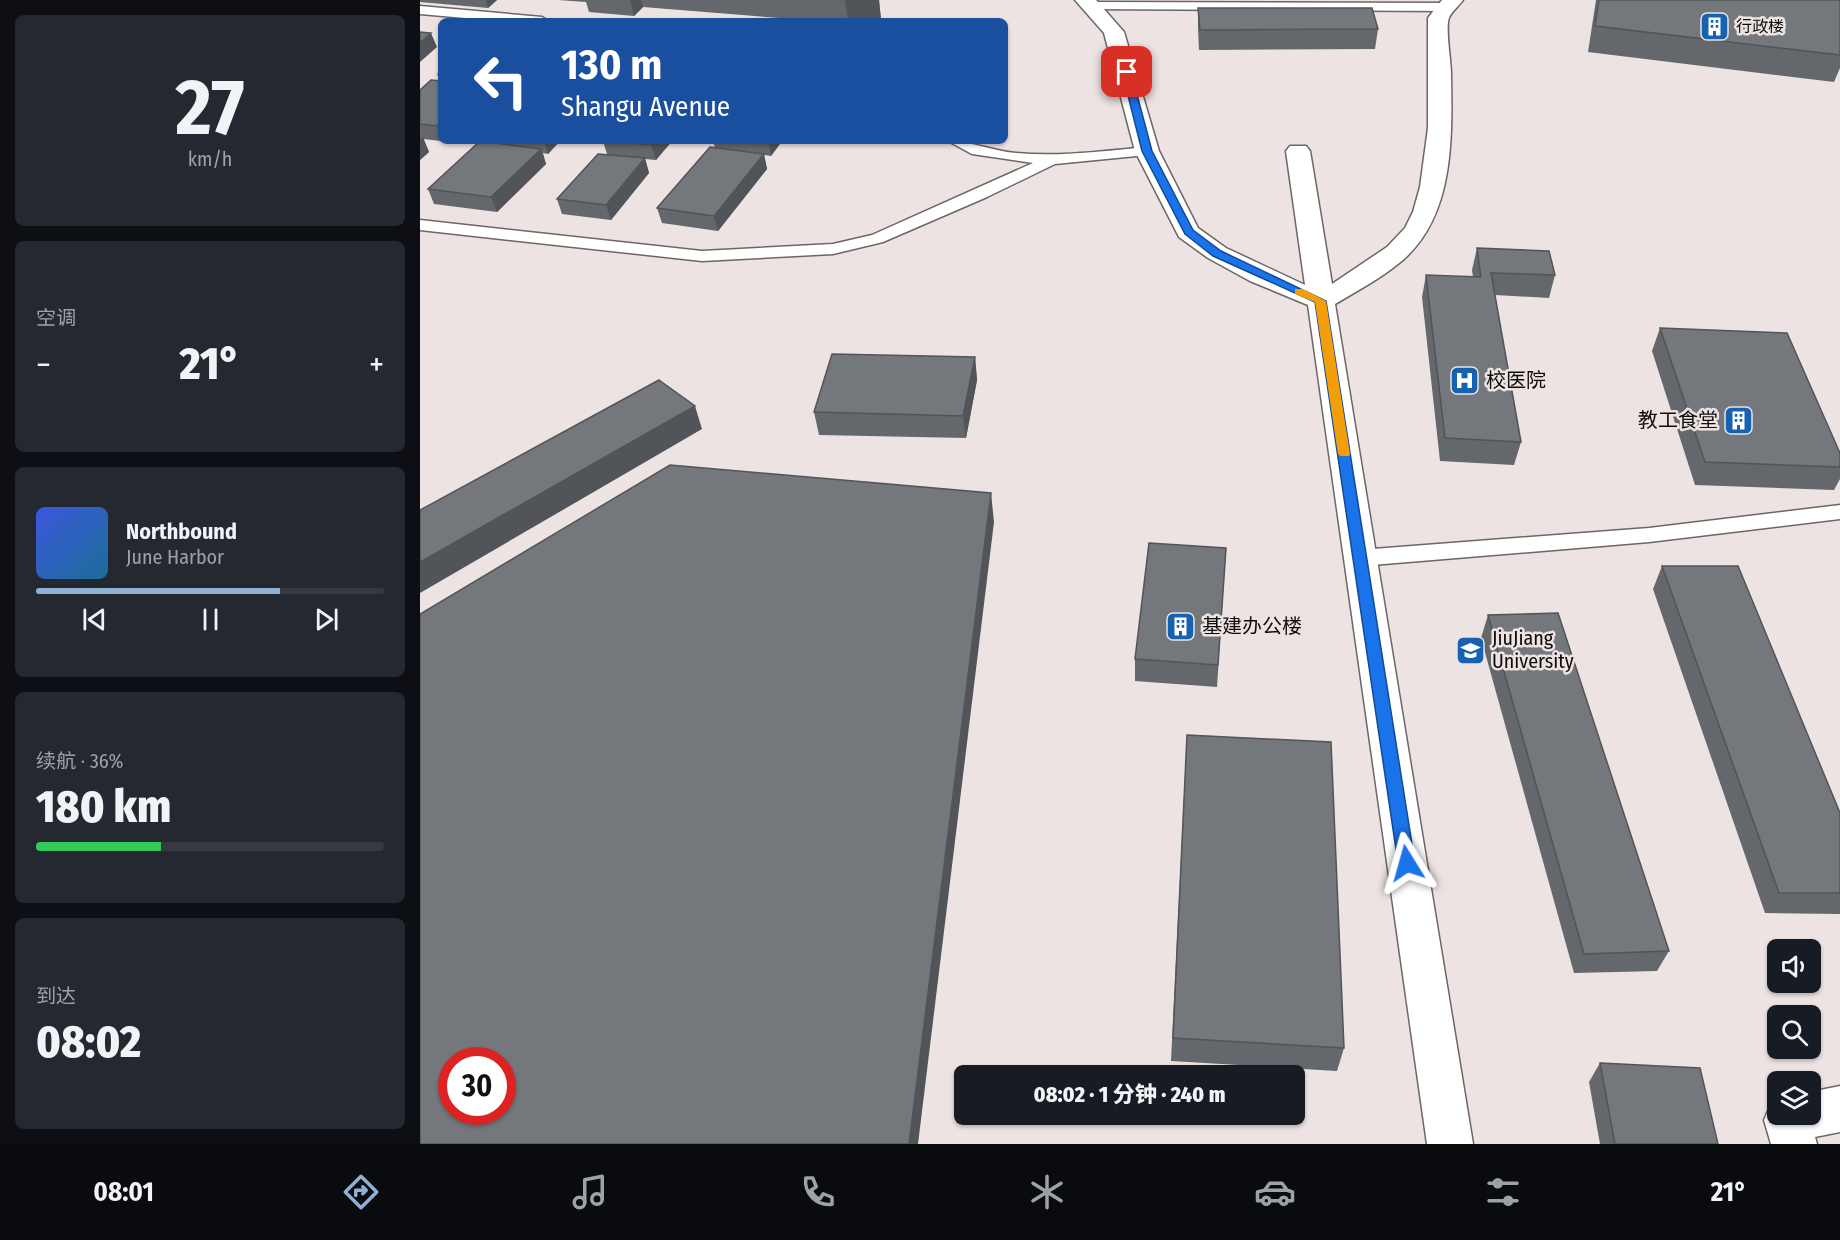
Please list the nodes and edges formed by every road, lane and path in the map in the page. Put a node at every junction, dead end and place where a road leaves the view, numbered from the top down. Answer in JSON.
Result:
{"nodes":[{"id":1,"x":1088,"y":3,"type":"edge"},
{"id":2,"x":1450,"y":4,"type":"edge"},
{"id":3,"x":420,"y":10,"type":"edge"},
{"id":4,"x":509,"y":18,"type":"edge"},
{"id":5,"x":960,"y":144,"type":"edge"},
{"id":6,"x":1147,"y":151,"type":"junction"},
{"id":7,"x":1298,"y":151,"type":"dead end"},
{"id":8,"x":1052,"y":160,"type":"junction"},
{"id":9,"x":420,"y":225,"type":"edge"},
{"id":10,"x":1321,"y":301,"type":"junction"},
{"id":11,"x":1840,"y":512,"type":"edge"},
{"id":12,"x":1360,"y":558,"type":"junction"},
{"id":13,"x":1840,"y":1109,"type":"edge"},
{"id":14,"x":1450,"y":1144,"type":"edge"},
{"id":15,"x":1794,"y":1144,"type":"edge"}],
"edges":[{"from":1,"to":2,"type":"lane"},
{"from":1,"to":6,"type":"street"},
{"from":2,"to":10,"type":"street"},
{"from":3,"to":4,"type":"lane"},
{"from":5,"to":8,"type":"lane"},
{"from":6,"to":8,"type":"lane"},
{"from":6,"to":10,"type":"street"},
{"from":7,"to":10,"type":"street"},
{"from":8,"to":9,"type":"lane"},
{"from":10,"to":12,"type":"street"},
{"from":11,"to":12,"type":"lane"},
{"from":12,"to":14,"type":"street"},
{"from":13,"to":15,"type":"street"}]}
